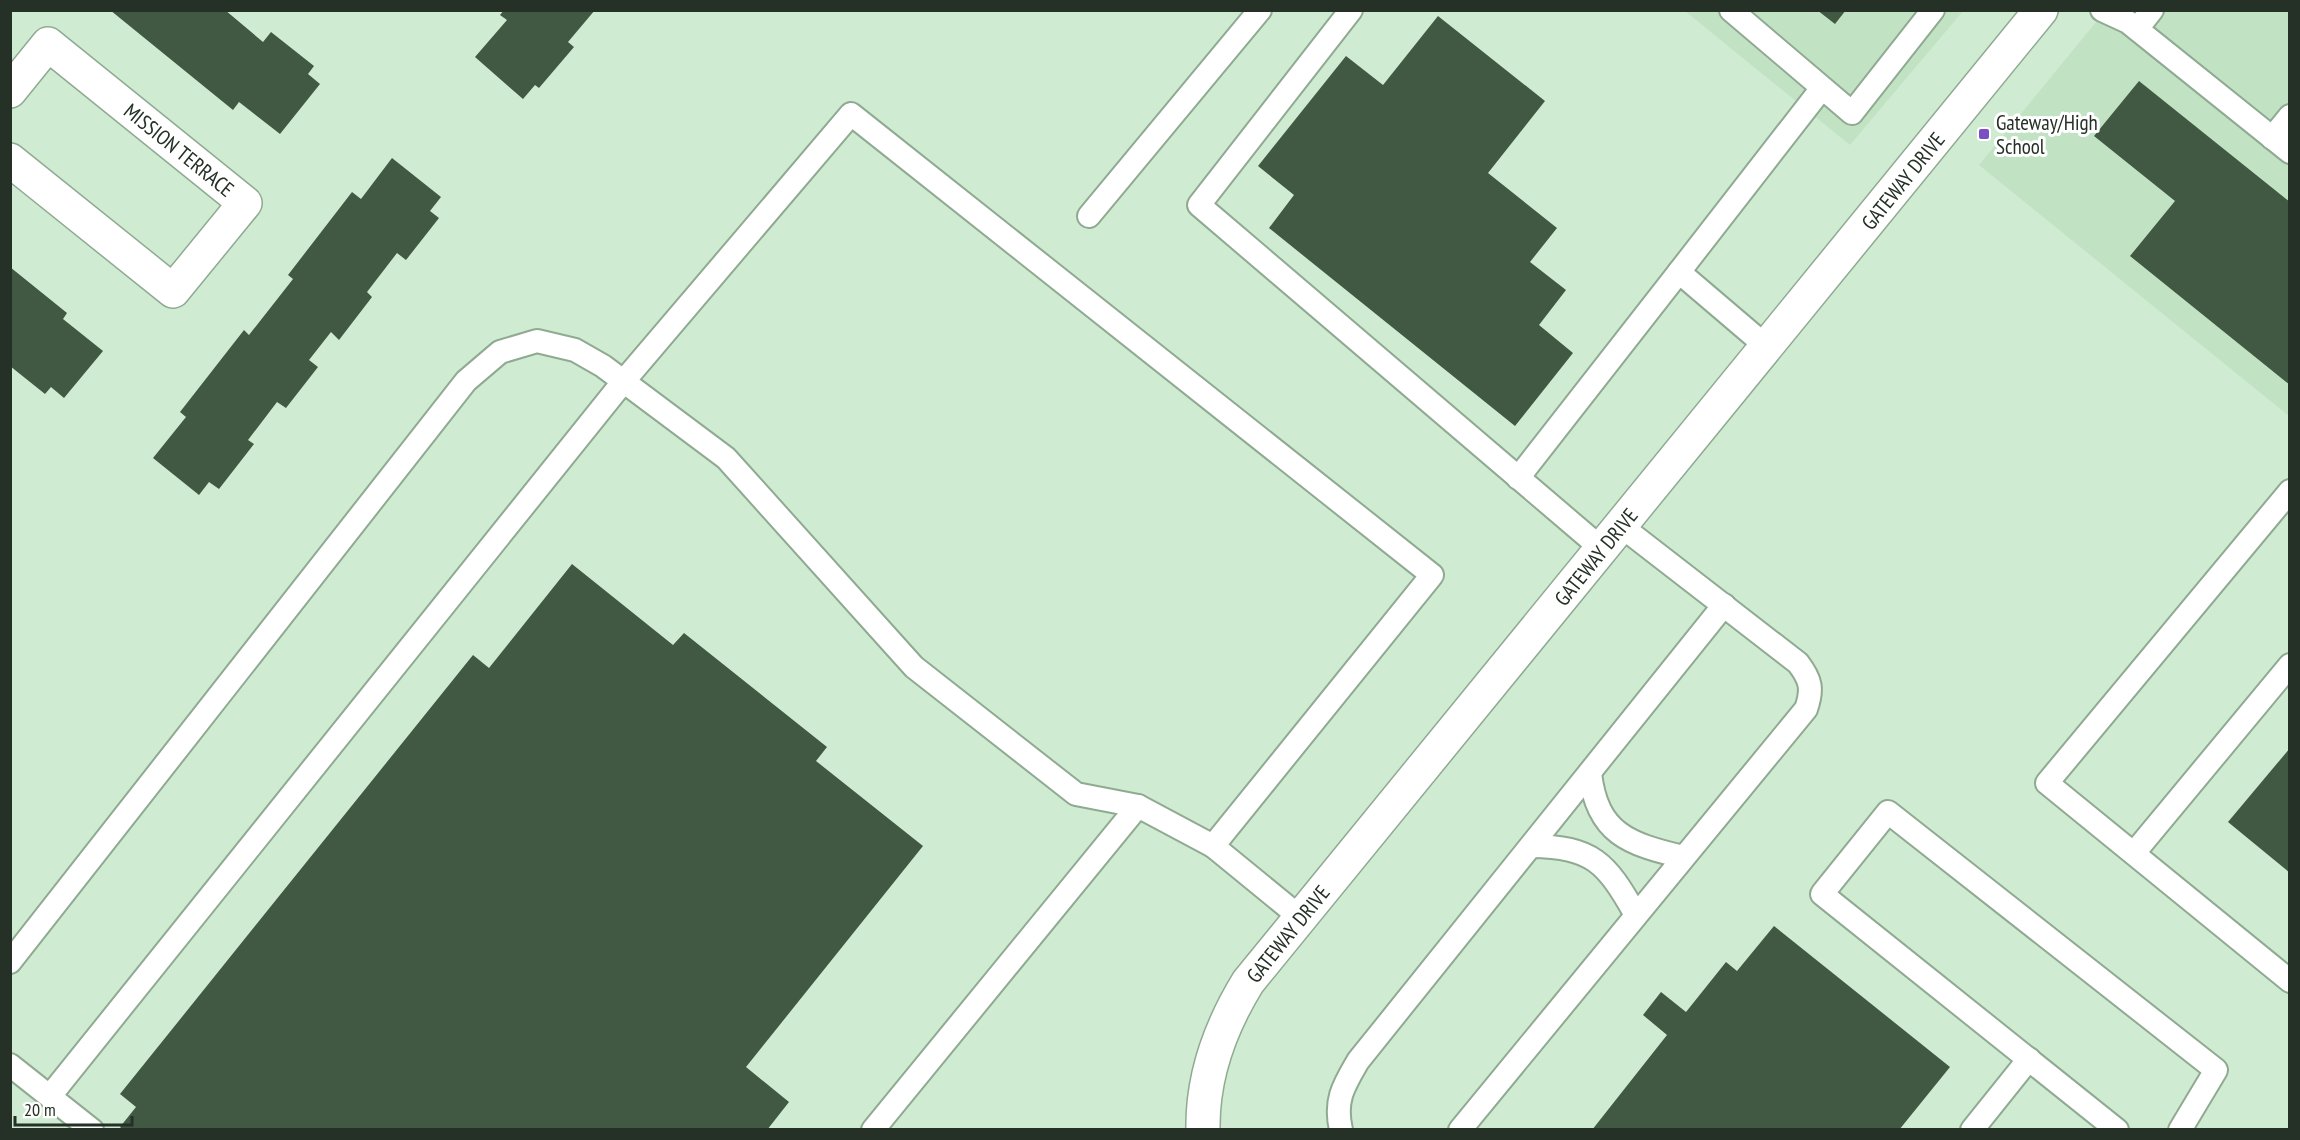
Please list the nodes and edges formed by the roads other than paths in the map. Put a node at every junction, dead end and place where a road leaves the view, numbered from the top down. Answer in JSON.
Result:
{"nodes":[{"id":1,"x":1260,"y":10,"type":"edge"},
{"id":2,"x":1352,"y":10,"type":"edge"},
{"id":3,"x":1731,"y":10,"type":"edge"},
{"id":4,"x":1933,"y":10,"type":"edge"},
{"id":5,"x":2041,"y":10,"type":"edge"},
{"id":6,"x":2102,"y":10,"type":"edge"},
{"id":7,"x":2152,"y":10,"type":"edge"},
{"id":8,"x":2137,"y":29,"type":"junction"},
{"id":9,"x":1822,"y":88,"type":"junction"},
{"id":10,"x":10,"y":90,"type":"edge"},
{"id":11,"x":2289,"y":116,"type":"edge"},
{"id":12,"x":2272,"y":138,"type":"junction"},
{"id":13,"x":2289,"y":152,"type":"edge"},
{"id":14,"x":10,"y":160,"type":"edge"},
{"id":15,"x":1089,"y":216,"type":"dead end"},
{"id":16,"x":1679,"y":272,"type":"junction"},
{"id":17,"x":1767,"y":347,"type":"junction"},
{"id":18,"x":623,"y":382,"type":"junction"},
{"id":19,"x":1518,"y":478,"type":"junction"},
{"id":20,"x":2289,"y":491,"type":"edge"},
{"id":21,"x":1612,"y":538,"type":"junction"},
{"id":22,"x":1724,"y":605,"type":"junction"},
{"id":23,"x":2289,"y":665,"type":"edge"},
{"id":24,"x":1590,"y":773,"type":"junction"},
{"id":25,"x":1138,"y":806,"type":"junction"},
{"id":26,"x":1212,"y":846,"type":"junction"},
{"id":27,"x":1531,"y":846,"type":"junction"},
{"id":28,"x":2134,"y":853,"type":"junction"},
{"id":29,"x":1683,"y":857,"type":"junction"},
{"id":30,"x":1636,"y":915,"type":"junction"},
{"id":31,"x":1301,"y":918,"type":"junction"},
{"id":32,"x":10,"y":962,"type":"edge"},
{"id":33,"x":2289,"y":981,"type":"edge"},
{"id":34,"x":2029,"y":1059,"type":"junction"},
{"id":35,"x":10,"y":1065,"type":"edge"},
{"id":36,"x":50,"y":1096,"type":"junction"},
{"id":37,"x":92,"y":1130,"type":"edge"},
{"id":38,"x":873,"y":1130,"type":"edge"},
{"id":39,"x":1203,"y":1130,"type":"edge"},
{"id":40,"x":1341,"y":1130,"type":"edge"},
{"id":41,"x":1460,"y":1130,"type":"edge"},
{"id":42,"x":1972,"y":1130,"type":"edge"},
{"id":43,"x":2117,"y":1130,"type":"edge"},
{"id":44,"x":2180,"y":1130,"type":"edge"}],
"edges":[{"from":1,"to":15,"type":"lane"},
{"from":2,"to":19,"type":"lane"},
{"from":3,"to":9,"type":"lane"},
{"from":4,"to":9,"type":"lane"},
{"from":5,"to":17,"type":"street","name":"GATEWAY DRIVE"},
{"from":6,"to":8,"type":"lane"},
{"from":7,"to":8,"type":"lane"},
{"from":8,"to":12,"type":"lane"},
{"from":9,"to":16,"type":"lane"},
{"from":10,"to":14,"type":"street","name":"MISSION TERRACE"},
{"from":11,"to":12,"type":"lane"},
{"from":12,"to":13,"type":"lane"},
{"from":16,"to":17,"type":"lane"},
{"from":16,"to":19,"type":"lane"},
{"from":17,"to":21,"type":"street","name":"GATEWAY DRIVE"},
{"from":18,"to":25,"type":"lane"},
{"from":18,"to":26,"type":"lane"},
{"from":18,"to":32,"type":"lane"},
{"from":18,"to":36,"type":"lane"},
{"from":19,"to":21,"type":"lane"},
{"from":20,"to":28,"type":"lane"},
{"from":21,"to":22,"type":"lane"},
{"from":21,"to":31,"type":"street","name":"GATEWAY DRIVE"},
{"from":22,"to":24,"type":"lane"},
{"from":22,"to":29,"type":"lane"},
{"from":23,"to":28,"type":"lane"},
{"from":24,"to":27,"type":"lane"},
{"from":24,"to":29,"type":"lane"},
{"from":25,"to":26,"type":"lane"},
{"from":25,"to":38,"type":"lane"},
{"from":26,"to":31,"type":"lane"},
{"from":27,"to":30,"type":"lane"},
{"from":27,"to":40,"type":"lane"},
{"from":28,"to":33,"type":"lane"},
{"from":29,"to":30,"type":"lane"},
{"from":30,"to":41,"type":"lane"},
{"from":31,"to":39,"type":"street","name":"GATEWAY DRIVE"},
{"from":34,"to":42,"type":"lane"},
{"from":34,"to":43,"type":"lane"},
{"from":34,"to":44,"type":"lane"},
{"from":35,"to":36,"type":"lane"},
{"from":36,"to":37,"type":"lane"}]}
